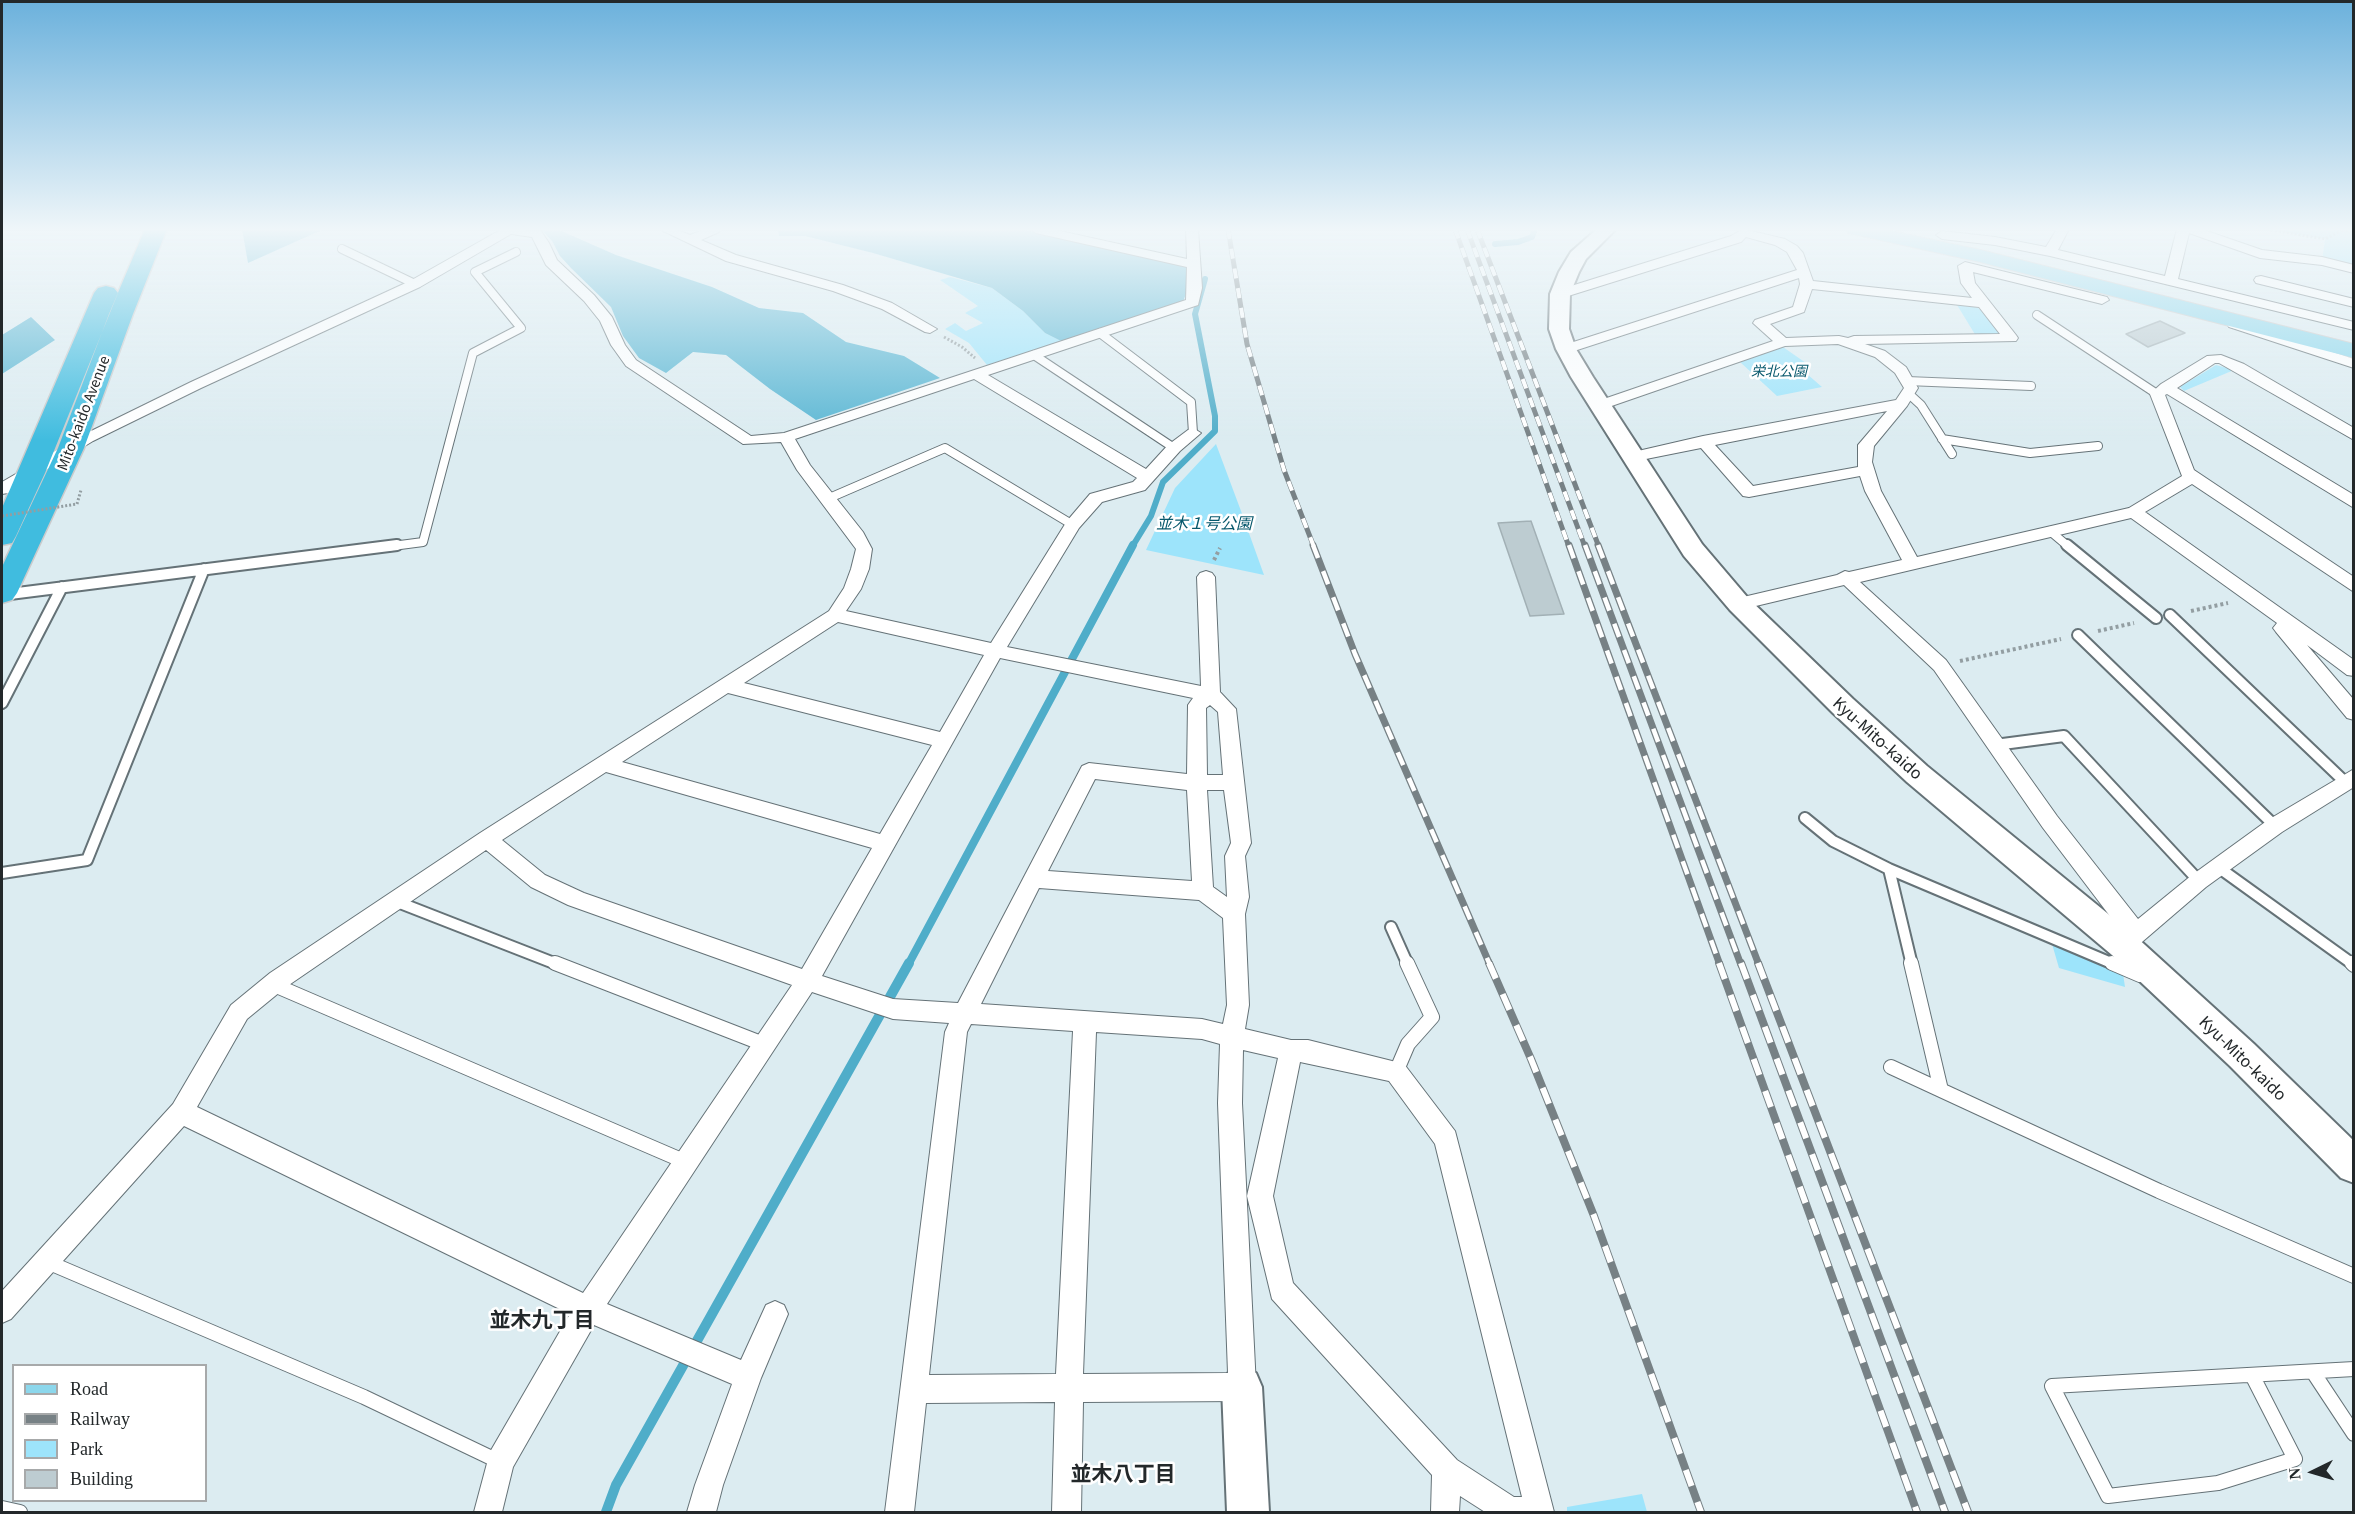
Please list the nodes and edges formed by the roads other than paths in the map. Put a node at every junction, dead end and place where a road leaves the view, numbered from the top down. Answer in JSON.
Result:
{"nodes":[{"id":1,"x":105,"y":300,"type":"edge"},
{"id":2,"x":127,"y":300,"type":"edge"},
{"id":3,"x":132,"y":300,"type":"edge"},
{"id":4,"x":380,"y":300,"type":"edge"},
{"id":5,"x":498,"y":300,"type":"edge"},
{"id":6,"x":591,"y":300,"type":"edge"},
{"id":7,"x":870,"y":300,"type":"edge"},
{"id":8,"x":1193,"y":300,"type":"edge"},
{"id":9,"x":1560,"y":300,"type":"edge"},
{"id":10,"x":1732,"y":300,"type":"edge"},
{"id":11,"x":1802,"y":300,"type":"edge"},
{"id":12,"x":1959,"y":300,"type":"edge"},
{"id":13,"x":1980,"y":300,"type":"edge"},
{"id":14,"x":2150,"y":300,"type":"edge"},
{"id":15,"x":2184,"y":300,"type":"edge"},
{"id":16,"x":2248,"y":300,"type":"edge"},
{"id":17,"x":2258,"y":302,"type":"joint"},
{"id":18,"x":1983,"y":303,"type":"junction"},
{"id":19,"x":121,"y":314,"type":"junction"},
{"id":20,"x":2206,"y":314,"type":"junction"},
{"id":21,"x":2037,"y":315,"type":"dead end"},
{"id":22,"x":2354,"y":326,"type":"edge"},
{"id":23,"x":930,"y":329,"type":"road end"},
{"id":24,"x":2305,"y":332,"type":"junction"},
{"id":25,"x":1100,"y":333,"type":"junction"},
{"id":26,"x":2354,"y":338,"type":"edge"},
{"id":27,"x":1839,"y":340,"type":"junction"},
{"id":28,"x":1783,"y":342,"type":"junction"},
{"id":29,"x":1566,"y":349,"type":"junction"},
{"id":30,"x":2354,"y":351,"type":"edge"},
{"id":31,"x":1034,"y":355,"type":"junction"},
{"id":32,"x":2354,"y":364,"type":"edge"},
{"id":33,"x":981,"y":371,"type":"junction"},
{"id":34,"x":2031,"y":386,"type":"dead end"},
{"id":35,"x":2162,"y":390,"type":"junction"},
{"id":36,"x":1906,"y":393,"type":"junction"},
{"id":37,"x":1600,"y":405,"type":"junction"},
{"id":38,"x":1193,"y":433,"type":"joint"},
{"id":39,"x":2354,"y":435,"type":"edge"},
{"id":40,"x":786,"y":437,"type":"junction"},
{"id":41,"x":1942,"y":439,"type":"junction"},
{"id":42,"x":1703,"y":441,"type":"junction"},
{"id":43,"x":2098,"y":446,"type":"dead end"},
{"id":44,"x":70,"y":448,"type":"junction"},
{"id":45,"x":1174,"y":448,"type":"junction"},
{"id":46,"x":1952,"y":454,"type":"dead end"},
{"id":47,"x":1631,"y":457,"type":"junction"},
{"id":48,"x":1866,"y":470,"type":"junction"},
{"id":49,"x":32,"y":473,"type":"junction"},
{"id":50,"x":1147,"y":477,"type":"junction"},
{"id":51,"x":2192,"y":477,"type":"junction"},
{"id":52,"x":2,"y":489,"type":"edge"},
{"id":53,"x":827,"y":499,"type":"junction"},
{"id":54,"x":2354,"y":503,"type":"edge"},
{"id":55,"x":2134,"y":512,"type":"junction"},
{"id":56,"x":1073,"y":525,"type":"junction"},
{"id":57,"x":2050,"y":531,"type":"junction"},
{"id":58,"x":2,"y":536,"type":"edge"},
{"id":59,"x":1913,"y":564,"type":"junction"},
{"id":60,"x":204,"y":569,"type":"junction"},
{"id":61,"x":1206,"y":577,"type":"dead end"},
{"id":62,"x":1845,"y":577,"type":"junction"},
{"id":63,"x":2354,"y":586,"type":"edge"},
{"id":64,"x":62,"y":587,"type":"junction"},
{"id":65,"x":2,"y":594,"type":"edge"},
{"id":66,"x":1740,"y":604,"type":"junction"},
{"id":67,"x":2264,"y":605,"type":"junction"},
{"id":68,"x":835,"y":615,"type":"junction"},
{"id":69,"x":2170,"y":615,"type":"dead end"},
{"id":70,"x":2156,"y":618,"type":"dead end"},
{"id":71,"x":2078,"y":635,"type":"dead end"},
{"id":72,"x":996,"y":650,"type":"junction"},
{"id":73,"x":2354,"y":669,"type":"edge"},
{"id":74,"x":725,"y":685,"type":"junction"},
{"id":75,"x":1211,"y":695,"type":"junction"},
{"id":76,"x":2,"y":703,"type":"edge"},
{"id":77,"x":2354,"y":713,"type":"edge"},
{"id":78,"x":943,"y":740,"type":"junction"},
{"id":79,"x":1995,"y":745,"type":"junction"},
{"id":80,"x":603,"y":764,"type":"junction"},
{"id":81,"x":2349,"y":779,"type":"edge"},
{"id":82,"x":1233,"y":782,"type":"junction"},
{"id":83,"x":1197,"y":783,"type":"junction"},
{"id":84,"x":1805,"y":818,"type":"dead end"},
{"id":85,"x":2275,"y":826,"type":"junction"},
{"id":86,"x":487,"y":839,"type":"junction"},
{"id":87,"x":884,"y":843,"type":"junction"},
{"id":88,"x":2218,"y":867,"type":"junction"},
{"id":89,"x":1888,"y":868,"type":"junction"},
{"id":90,"x":2,"y":873,"type":"edge"},
{"id":91,"x":1034,"y":879,"type":"junction"},
{"id":92,"x":2199,"y":881,"type":"junction"},
{"id":93,"x":1203,"y":891,"type":"junction"},
{"id":94,"x":395,"y":901,"type":"junction"},
{"id":95,"x":1233,"y":914,"type":"junction"},
{"id":96,"x":1391,"y":927,"type":"dead end"},
{"id":97,"x":2129,"y":939,"type":"junction"},
{"id":98,"x":2354,"y":965,"type":"edge"},
{"id":99,"x":807,"y":981,"type":"junction"},
{"id":100,"x":272,"y":984,"type":"junction"},
{"id":101,"x":2166,"y":985,"type":"junction"},
{"id":102,"x":964,"y":1014,"type":"junction"},
{"id":103,"x":1085,"y":1021,"type":"junction"},
{"id":104,"x":1232,"y":1035,"type":"junction"},
{"id":105,"x":765,"y":1044,"type":"junction"},
{"id":106,"x":1291,"y":1051,"type":"junction"},
{"id":107,"x":1891,"y":1067,"type":"dead end"},
{"id":108,"x":1396,"y":1072,"type":"junction"},
{"id":109,"x":1941,"y":1090,"type":"junction"},
{"id":110,"x":181,"y":1112,"type":"junction"},
{"id":111,"x":686,"y":1162,"type":"junction"},
{"id":112,"x":2354,"y":1166,"type":"edge"},
{"id":113,"x":45,"y":1261,"type":"junction"},
{"id":114,"x":2354,"y":1276,"type":"edge"},
{"id":115,"x":588,"y":1309,"type":"junction"},
{"id":116,"x":2,"y":1310,"type":"edge"},
{"id":117,"x":775,"y":1314,"type":"dead end"},
{"id":118,"x":2354,"y":1369,"type":"edge"},
{"id":119,"x":2313,"y":1372,"type":"junction"},
{"id":120,"x":2252,"y":1375,"type":"junction"},
{"id":121,"x":748,"y":1377,"type":"junction"},
{"id":122,"x":1242,"y":1387,"type":"junction"},
{"id":123,"x":913,"y":1389,"type":"junction"},
{"id":124,"x":1069,"y":1389,"type":"junction"},
{"id":125,"x":2354,"y":1434,"type":"edge"},
{"id":126,"x":500,"y":1462,"type":"junction"},
{"id":127,"x":1447,"y":1470,"type":"junction"},
{"id":128,"x":2,"y":1508,"type":"edge"},
{"id":129,"x":20,"y":1512,"type":"edge"},
{"id":130,"x":488,"y":1512,"type":"edge"},
{"id":131,"x":702,"y":1512,"type":"edge"},
{"id":132,"x":899,"y":1512,"type":"edge"},
{"id":133,"x":1067,"y":1512,"type":"edge"},
{"id":134,"x":1248,"y":1512,"type":"edge"},
{"id":135,"x":1445,"y":1512,"type":"edge"}],
"edges":[{"from":1,"to":49,"type":"highway","name":"Mito-kaido Avenue"},
{"from":2,"to":19,"type":"highway","name":"Mito-kaido Avenue"},
{"from":3,"to":19,"type":"highway"},
{"from":4,"to":44,"type":"street"},
{"from":5,"to":60,"type":"lane"},
{"from":6,"to":40,"type":"street"},
{"from":7,"to":23,"type":"street"},
{"from":8,"to":25,"type":"street"},
{"from":9,"to":29,"type":"street","name":"Kyu-Mito-kaido"},
{"from":10,"to":29,"type":"street"},
{"from":11,"to":28,"type":"street"},
{"from":12,"to":18,"type":"street"},
{"from":13,"to":18,"type":"street"},
{"from":14,"to":20,"type":"main road"},
{"from":15,"to":24,"type":"main road"},
{"from":16,"to":17,"type":"street"},
{"from":17,"to":22,"type":"street"},
{"from":18,"to":27,"type":"street"},
{"from":19,"to":44,"type":"highway","name":"Mito-kaido Avenue"},
{"from":20,"to":24,"type":"main road"},
{"from":20,"to":32,"type":"street"},
{"from":21,"to":35,"type":"lane"},
{"from":24,"to":26,"type":"main road"},
{"from":24,"to":30,"type":"main road"},
{"from":25,"to":31,"type":"street"},
{"from":25,"to":38,"type":"lane"},
{"from":27,"to":28,"type":"street"},
{"from":27,"to":36,"type":"street"},
{"from":28,"to":37,"type":"street"},
{"from":29,"to":37,"type":"street","name":"Kyu-Mito-kaido"},
{"from":31,"to":33,"type":"street"},
{"from":31,"to":45,"type":"lane"},
{"from":33,"to":40,"type":"street"},
{"from":33,"to":50,"type":"street"},
{"from":34,"to":36,"type":"lane"},
{"from":35,"to":39,"type":"street"},
{"from":35,"to":51,"type":"street"},
{"from":35,"to":54,"type":"street"},
{"from":36,"to":41,"type":"lane"},
{"from":36,"to":42,"type":"street"},
{"from":36,"to":48,"type":"street"},
{"from":37,"to":47,"type":"street","name":"Kyu-Mito-kaido"},
{"from":38,"to":45,"type":"street"},
{"from":40,"to":53,"type":"street"},
{"from":41,"to":43,"type":"lane"},
{"from":41,"to":46,"type":"lane"},
{"from":42,"to":47,"type":"street"},
{"from":42,"to":48,"type":"street"},
{"from":44,"to":49,"type":"street"},
{"from":44,"to":65,"type":"highway","name":"Mito-kaido Avenue"},
{"from":45,"to":50,"type":"street"},
{"from":47,"to":66,"type":"street","name":"Kyu-Mito-kaido"},
{"from":48,"to":59,"type":"street"},
{"from":49,"to":52,"type":"street"},
{"from":49,"to":58,"type":"highway","name":"Mito-kaido Avenue"},
{"from":50,"to":56,"type":"street"},
{"from":51,"to":55,"type":"street"},
{"from":51,"to":63,"type":"street"},
{"from":53,"to":56,"type":"lane"},
{"from":53,"to":68,"type":"street"},
{"from":55,"to":57,"type":"street"},
{"from":55,"to":67,"type":"street"},
{"from":56,"to":72,"type":"street"},
{"from":57,"to":59,"type":"street"},
{"from":57,"to":70,"type":"lane"},
{"from":59,"to":62,"type":"street"},
{"from":60,"to":64,"type":"lane"},
{"from":60,"to":90,"type":"lane"},
{"from":61,"to":75,"type":"street"},
{"from":62,"to":66,"type":"street"},
{"from":62,"to":79,"type":"street"},
{"from":64,"to":65,"type":"lane"},
{"from":64,"to":76,"type":"lane"},
{"from":66,"to":97,"type":"street","name":"Kyu-Mito-kaido"},
{"from":67,"to":73,"type":"street"},
{"from":67,"to":77,"type":"street"},
{"from":68,"to":72,"type":"street"},
{"from":68,"to":74,"type":"street"},
{"from":69,"to":81,"type":"lane"},
{"from":71,"to":85,"type":"lane"},
{"from":72,"to":75,"type":"street"},
{"from":72,"to":78,"type":"street"},
{"from":74,"to":78,"type":"street"},
{"from":74,"to":80,"type":"street"},
{"from":75,"to":82,"type":"street"},
{"from":75,"to":83,"type":"street"},
{"from":78,"to":87,"type":"street"},
{"from":79,"to":92,"type":"lane"},
{"from":79,"to":97,"type":"street"},
{"from":80,"to":86,"type":"street"},
{"from":80,"to":87,"type":"street"},
{"from":81,"to":85,"type":"street"},
{"from":82,"to":83,"type":"street"},
{"from":82,"to":95,"type":"street"},
{"from":83,"to":91,"type":"street"},
{"from":83,"to":93,"type":"street"},
{"from":84,"to":89,"type":"lane"},
{"from":85,"to":88,"type":"street"},
{"from":86,"to":94,"type":"street"},
{"from":86,"to":99,"type":"street"},
{"from":87,"to":99,"type":"street"},
{"from":88,"to":92,"type":"street"},
{"from":88,"to":98,"type":"lane"},
{"from":89,"to":101,"type":"lane"},
{"from":89,"to":109,"type":"lane"},
{"from":91,"to":93,"type":"street"},
{"from":91,"to":102,"type":"street"},
{"from":92,"to":97,"type":"street"},
{"from":93,"to":95,"type":"street"},
{"from":94,"to":100,"type":"street"},
{"from":94,"to":105,"type":"lane"},
{"from":95,"to":104,"type":"street"},
{"from":96,"to":108,"type":"lane"},
{"from":97,"to":101,"type":"street","name":"Kyu-Mito-kaido"},
{"from":99,"to":102,"type":"street"},
{"from":99,"to":105,"type":"street"},
{"from":100,"to":110,"type":"street"},
{"from":100,"to":111,"type":"lane"},
{"from":101,"to":112,"type":"street","name":"Kyu-Mito-kaido"},
{"from":102,"to":103,"type":"street"},
{"from":102,"to":123,"type":"street"},
{"from":103,"to":104,"type":"street"},
{"from":103,"to":124,"type":"street"},
{"from":104,"to":106,"type":"street"},
{"from":104,"to":122,"type":"street"},
{"from":105,"to":111,"type":"street"},
{"from":106,"to":108,"type":"street"},
{"from":106,"to":127,"type":"street"},
{"from":107,"to":109,"type":"lane"},
{"from":108,"to":127,"type":"street"},
{"from":109,"to":114,"type":"lane"},
{"from":110,"to":113,"type":"street"},
{"from":110,"to":115,"type":"street"},
{"from":111,"to":115,"type":"street"},
{"from":113,"to":116,"type":"street"},
{"from":113,"to":126,"type":"lane"},
{"from":115,"to":121,"type":"street"},
{"from":115,"to":126,"type":"street"},
{"from":117,"to":121,"type":"street"},
{"from":118,"to":119,"type":"lane"},
{"from":119,"to":120,"type":"lane"},
{"from":119,"to":125,"type":"lane"},
{"from":120,"to":120,"type":"lane"},
{"from":121,"to":131,"type":"street"},
{"from":122,"to":124,"type":"street"},
{"from":122,"to":134,"type":"street"},
{"from":123,"to":124,"type":"street"},
{"from":123,"to":132,"type":"street"},
{"from":124,"to":133,"type":"street"},
{"from":126,"to":130,"type":"street"},
{"from":127,"to":135,"type":"street"},
{"from":128,"to":129,"type":"lane"}]}
